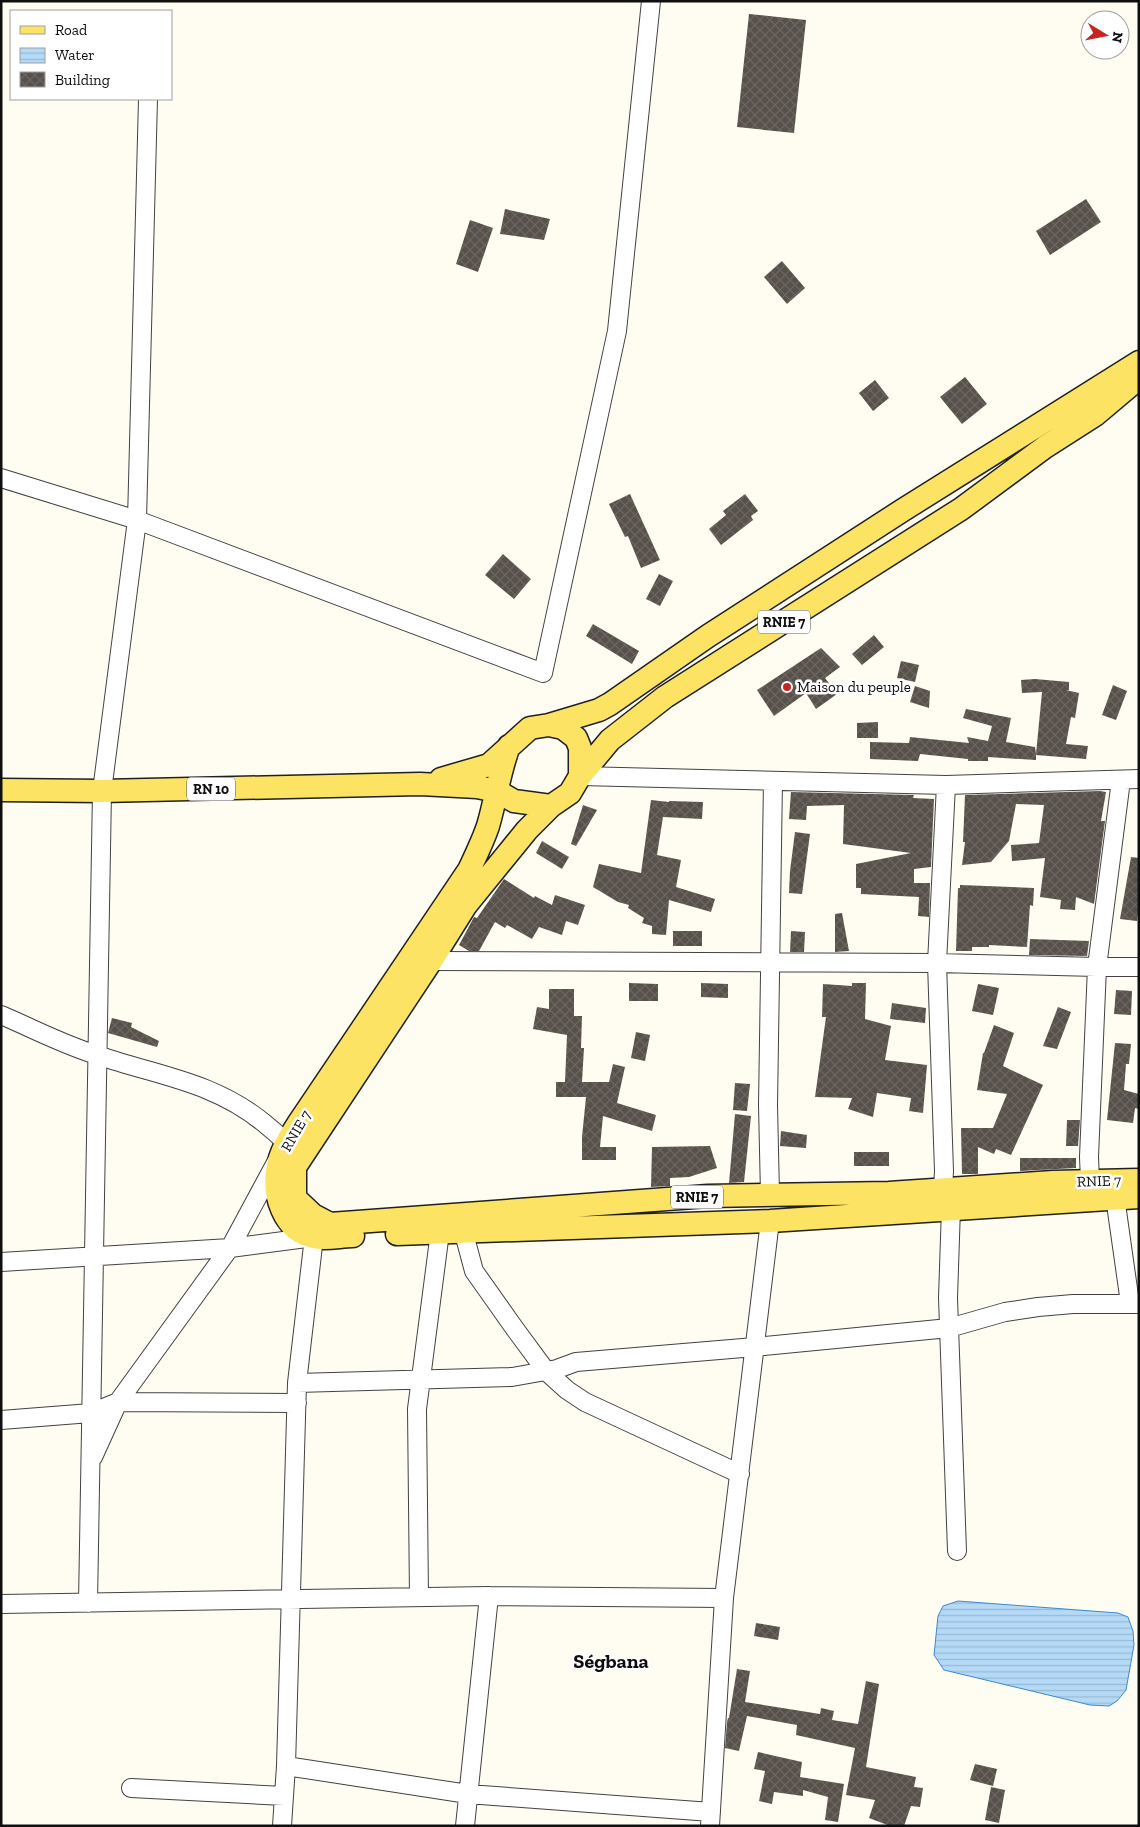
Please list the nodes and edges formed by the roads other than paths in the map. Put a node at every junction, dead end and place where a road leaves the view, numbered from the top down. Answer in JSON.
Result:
{"nodes":[{"id":1,"x":651,"y":1,"type":"edge"},
{"id":2,"x":148,"y":100,"type":"edge"},
{"id":3,"x":1139,"y":362,"type":"edge"},
{"id":4,"x":1139,"y":378,"type":"edge"},
{"id":5,"x":1,"y":478,"type":"edge"},
{"id":6,"x":137,"y":520,"type":"junction"},
{"id":7,"x":548,"y":725,"type":"junction"},
{"id":8,"x":509,"y":746,"type":"junction"},
{"id":9,"x":580,"y":776,"type":"junction"},
{"id":10,"x":1139,"y":779,"type":"edge"},
{"id":11,"x":1120,"y":780,"type":"junction"},
{"id":12,"x":773,"y":781,"type":"junction"},
{"id":13,"x":420,"y":784,"type":"junction"},
{"id":14,"x":946,"y":785,"type":"junction"},
{"id":15,"x":1,"y":790,"type":"edge"},
{"id":16,"x":102,"y":791,"type":"junction"},
{"id":17,"x":497,"y":791,"type":"junction"},
{"id":18,"x":551,"y":806,"type":"junction"},
{"id":19,"x":431,"y":961,"type":"junction"},
{"id":20,"x":771,"y":962,"type":"junction"},
{"id":21,"x":938,"y":963,"type":"junction"},
{"id":22,"x":1097,"y":967,"type":"junction"},
{"id":23,"x":1139,"y":967,"type":"edge"},
{"id":24,"x":1,"y":1015,"type":"edge"},
{"id":25,"x":98,"y":1056,"type":"junction"},
{"id":26,"x":286,"y":1144,"type":"junction"},
{"id":27,"x":295,"y":1167,"type":"junction"},
{"id":28,"x":1139,"y":1180,"type":"edge"},
{"id":29,"x":1090,"y":1181,"type":"junction"},
{"id":30,"x":276,"y":1184,"type":"junction"},
{"id":31,"x":770,"y":1195,"type":"junction"},
{"id":32,"x":1114,"y":1197,"type":"junction"},
{"id":33,"x":1139,"y":1197,"type":"edge"},
{"id":34,"x":947,"y":1199,"type":"junction"},
{"id":35,"x":770,"y":1221,"type":"junction"},
{"id":36,"x":463,"y":1230,"type":"junction"},
{"id":37,"x":440,"y":1232,"type":"junction"},
{"id":38,"x":314,"y":1237,"type":"junction"},
{"id":39,"x":230,"y":1248,"type":"junction"},
{"id":40,"x":94,"y":1255,"type":"junction"},
{"id":41,"x":1,"y":1262,"type":"edge"},
{"id":42,"x":1135,"y":1304,"type":"edge"},
{"id":43,"x":949,"y":1328,"type":"junction"},
{"id":44,"x":756,"y":1347,"type":"junction"},
{"id":45,"x":546,"y":1371,"type":"junction"},
{"id":46,"x":420,"y":1380,"type":"junction"},
{"id":47,"x":297,"y":1382,"type":"junction"},
{"id":48,"x":118,"y":1402,"type":"junction"},
{"id":49,"x":297,"y":1404,"type":"junction"},
{"id":50,"x":91,"y":1413,"type":"junction"},
{"id":51,"x":1,"y":1420,"type":"edge"},
{"id":52,"x":90,"y":1465,"type":"junction"},
{"id":53,"x":740,"y":1474,"type":"junction"},
{"id":54,"x":957,"y":1551,"type":"dead end"},
{"id":55,"x":489,"y":1596,"type":"junction"},
{"id":56,"x":419,"y":1597,"type":"junction"},
{"id":57,"x":724,"y":1598,"type":"junction"},
{"id":58,"x":291,"y":1599,"type":"junction"},
{"id":59,"x":88,"y":1603,"type":"junction"},
{"id":60,"x":1,"y":1604,"type":"edge"},
{"id":61,"x":286,"y":1766,"type":"junction"},
{"id":62,"x":131,"y":1788,"type":"dead end"},
{"id":63,"x":468,"y":1794,"type":"junction"},
{"id":64,"x":284,"y":1796,"type":"junction"},
{"id":65,"x":711,"y":1819,"type":"edge"},
{"id":66,"x":282,"y":1826,"type":"edge"},
{"id":67,"x":465,"y":1826,"type":"edge"}],
"edges":[{"from":1,"to":6,"type":"street"},
{"from":2,"to":6,"type":"street"},
{"from":3,"to":7,"type":"main road","name":"RNIE 7","number":"RNIE 7"},
{"from":4,"to":9,"type":"main road","name":"RNIE 7","number":"RNIE 7"},
{"from":5,"to":6,"type":"street"},
{"from":6,"to":16,"type":"street"},
{"from":7,"to":8,"type":"main road","number":"RN 10"},
{"from":7,"to":9,"type":"main road"},
{"from":8,"to":13,"type":"main road","number":"RN 10"},
{"from":8,"to":17,"type":"main road","name":"RNIE 7","number":"RNIE 7"},
{"from":9,"to":12,"type":"street"},
{"from":9,"to":18,"type":"main road","name":"RNIE 7","number":"RNIE 7"},
{"from":10,"to":11,"type":"street"},
{"from":11,"to":14,"type":"street"},
{"from":11,"to":22,"type":"street"},
{"from":12,"to":14,"type":"street"},
{"from":12,"to":20,"type":"street"},
{"from":13,"to":16,"type":"main road","number":"RN 10"},
{"from":13,"to":17,"type":"main road","number":"RN 10"},
{"from":14,"to":21,"type":"street"},
{"from":15,"to":16,"type":"main road","number":"RN 10"},
{"from":16,"to":25,"type":"street"},
{"from":17,"to":18,"type":"main road","number":"RN 10"},
{"from":17,"to":26,"type":"main road","name":"RNIE 7","number":"RNIE 7"},
{"from":18,"to":19,"type":"main road","name":"RNIE 7","number":"RNIE 7"},
{"from":19,"to":20,"type":"street"},
{"from":19,"to":27,"type":"main road","name":"RNIE 7","number":"RNIE 7"},
{"from":20,"to":21,"type":"street"},
{"from":20,"to":31,"type":"street"},
{"from":21,"to":22,"type":"street"},
{"from":21,"to":34,"type":"street"},
{"from":22,"to":23,"type":"street"},
{"from":22,"to":29,"type":"street"},
{"from":24,"to":25,"type":"street"},
{"from":25,"to":26,"type":"street"},
{"from":25,"to":40,"type":"street"},
{"from":26,"to":30,"type":"main road","name":"RNIE 7","number":"RNIE 7"},
{"from":26,"to":39,"type":"street"},
{"from":27,"to":30,"type":"street"},
{"from":27,"to":31,"type":"main road","name":"RNIE 7","number":"RNIE 7"},
{"from":28,"to":29,"type":"main road","name":"RNIE 7","number":"RNIE 7"},
{"from":29,"to":34,"type":"main road","name":"RNIE 7","number":"RNIE 7"},
{"from":30,"to":38,"type":"main road","name":"RNIE 7","number":"RNIE 7"},
{"from":30,"to":39,"type":"street"},
{"from":31,"to":34,"type":"main road","name":"RNIE 7","number":"RNIE 7"},
{"from":32,"to":33,"type":"main road","name":"RNIE 7","number":"RNIE 7"},
{"from":32,"to":34,"type":"main road","name":"RNIE 7","number":"RNIE 7"},
{"from":32,"to":42,"type":"street"},
{"from":34,"to":35,"type":"main road","name":"RNIE 7","number":"RNIE 7"},
{"from":34,"to":43,"type":"street"},
{"from":35,"to":36,"type":"main road","name":"RNIE 7","number":"RNIE 7"},
{"from":35,"to":44,"type":"street"},
{"from":36,"to":37,"type":"main road","name":"RNIE 7","number":"RNIE 7"},
{"from":36,"to":45,"type":"street"},
{"from":37,"to":38,"type":"main road","name":"RNIE 7","number":"RNIE 7"},
{"from":37,"to":46,"type":"street"},
{"from":38,"to":39,"type":"street"},
{"from":38,"to":47,"type":"street"},
{"from":39,"to":40,"type":"street"},
{"from":39,"to":48,"type":"street"},
{"from":40,"to":41,"type":"street"},
{"from":40,"to":50,"type":"street"},
{"from":42,"to":43,"type":"street"},
{"from":43,"to":44,"type":"street"},
{"from":43,"to":54,"type":"street"},
{"from":44,"to":45,"type":"street"},
{"from":44,"to":53,"type":"street"},
{"from":45,"to":46,"type":"street"},
{"from":45,"to":53,"type":"street"},
{"from":46,"to":47,"type":"street"},
{"from":46,"to":56,"type":"street"},
{"from":47,"to":49,"type":"street"},
{"from":48,"to":49,"type":"street"},
{"from":48,"to":50,"type":"street"},
{"from":48,"to":52,"type":"street"},
{"from":49,"to":58,"type":"street"},
{"from":50,"to":51,"type":"street"},
{"from":50,"to":52,"type":"street"},
{"from":52,"to":59,"type":"street"},
{"from":53,"to":57,"type":"street"},
{"from":55,"to":56,"type":"street"},
{"from":55,"to":57,"type":"street"},
{"from":55,"to":63,"type":"street"},
{"from":56,"to":58,"type":"street"},
{"from":57,"to":65,"type":"street"},
{"from":58,"to":59,"type":"street"},
{"from":58,"to":61,"type":"street"},
{"from":59,"to":60,"type":"street"},
{"from":61,"to":63,"type":"street"},
{"from":61,"to":64,"type":"street"},
{"from":62,"to":64,"type":"street"},
{"from":63,"to":65,"type":"street"},
{"from":63,"to":67,"type":"street"},
{"from":64,"to":66,"type":"street"}]}
